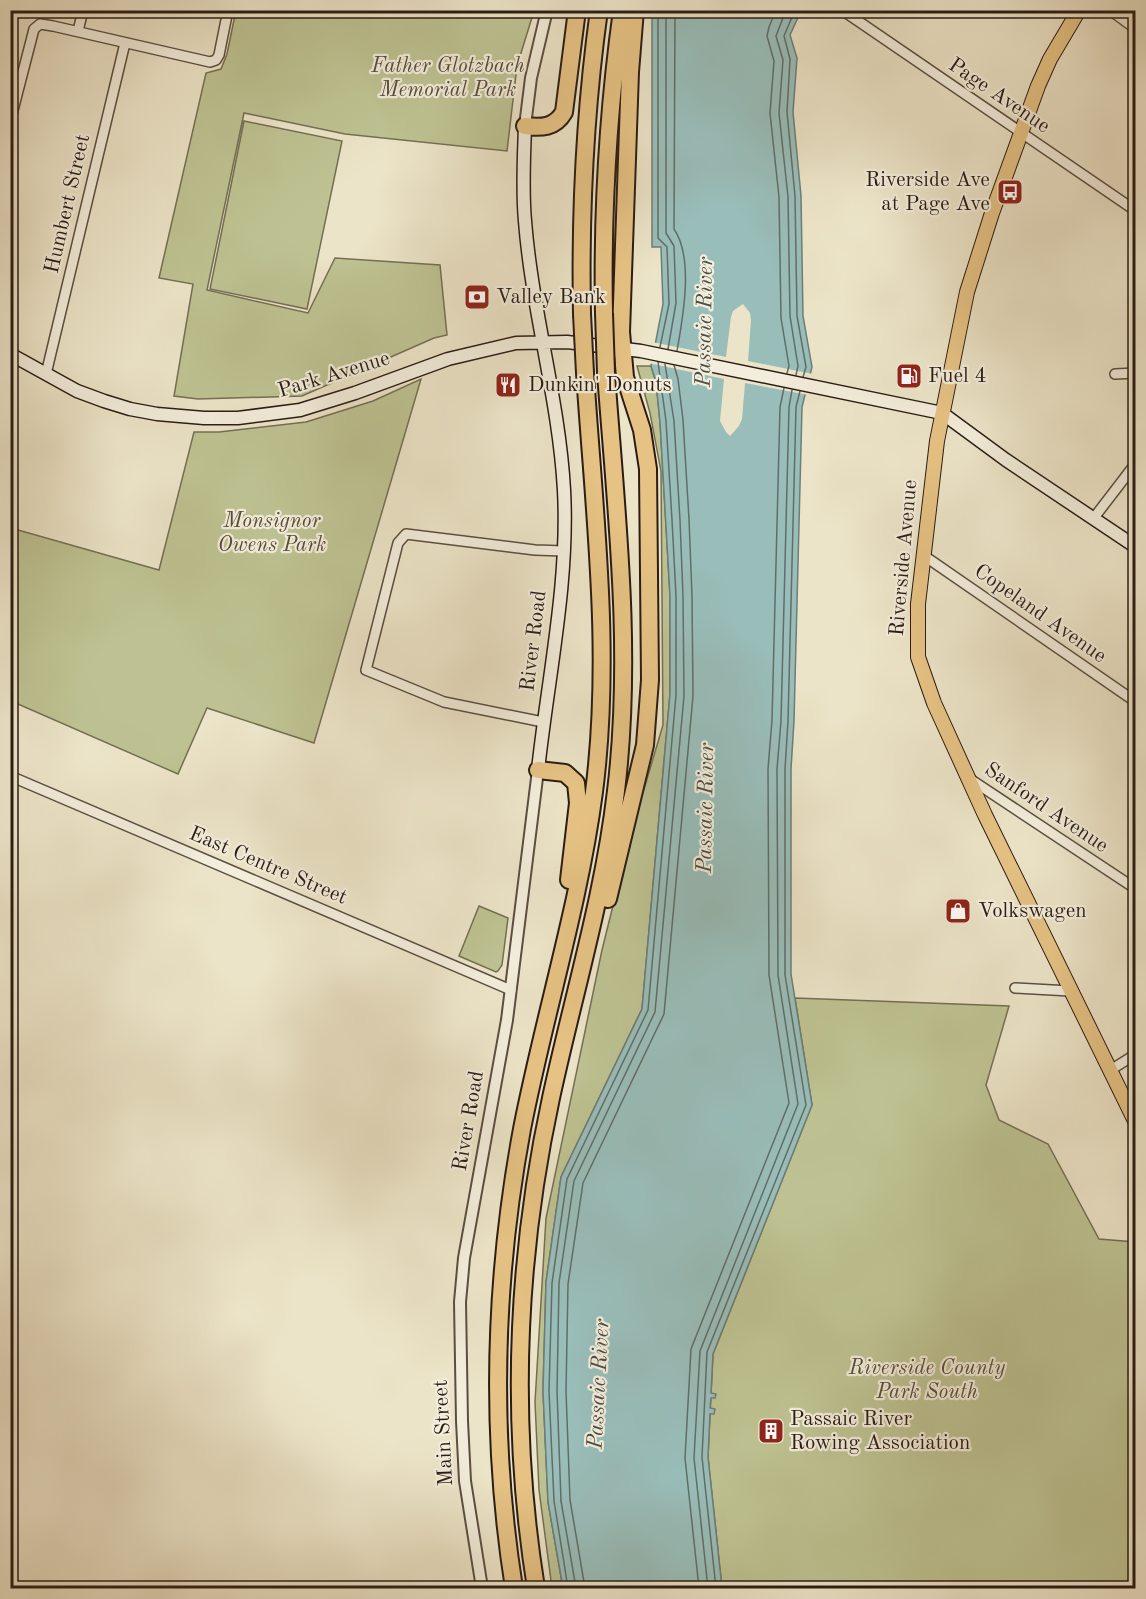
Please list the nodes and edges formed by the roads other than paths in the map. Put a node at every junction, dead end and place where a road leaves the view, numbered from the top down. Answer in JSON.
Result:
{"nodes":[{"id":1,"x":82,"y":10,"type":"edge"},
{"id":2,"x":228,"y":10,"type":"edge"},
{"id":3,"x":546,"y":10,"type":"edge"},
{"id":4,"x":577,"y":10,"type":"edge"},
{"id":5,"x":599,"y":10,"type":"edge"},
{"id":6,"x":622,"y":10,"type":"edge"},
{"id":7,"x":635,"y":10,"type":"edge"},
{"id":8,"x":842,"y":10,"type":"edge"},
{"id":9,"x":1079,"y":10,"type":"edge"},
{"id":10,"x":1110,"y":10,"type":"edge"},
{"id":11,"x":1136,"y":29,"type":"edge"},
{"id":12,"x":78,"y":32,"type":"junction"},
{"id":13,"x":125,"y":43,"type":"junction"},
{"id":14,"x":10,"y":122,"type":"edge"},
{"id":15,"x":525,"y":126,"type":"junction"},
{"id":16,"x":1021,"y":132,"type":"junction"},
{"id":17,"x":1136,"y":211,"type":"edge"},
{"id":18,"x":543,"y":341,"type":"junction"},
{"id":19,"x":622,"y":349,"type":"junction"},
{"id":20,"x":10,"y":354,"type":"edge"},
{"id":21,"x":1136,"y":373,"type":"edge"},
{"id":22,"x":46,"y":374,"type":"junction"},
{"id":23,"x":1115,"y":374,"type":"dead end"},
{"id":24,"x":942,"y":413,"type":"junction"},
{"id":25,"x":1136,"y":463,"type":"edge"},
{"id":26,"x":1094,"y":519,"type":"junction"},
{"id":27,"x":1136,"y":547,"type":"edge"},
{"id":28,"x":564,"y":551,"type":"junction"},
{"id":29,"x":923,"y":555,"type":"junction"},
{"id":30,"x":1136,"y":702,"type":"edge"},
{"id":31,"x":543,"y":722,"type":"junction"},
{"id":32,"x":538,"y":770,"type":"junction"},
{"id":33,"x":10,"y":776,"type":"edge"},
{"id":34,"x":967,"y":777,"type":"junction"},
{"id":35,"x":1136,"y":889,"type":"edge"},
{"id":36,"x":587,"y":942,"type":"junction"},
{"id":37,"x":1015,"y":988,"type":"dead end"},
{"id":38,"x":511,"y":990,"type":"junction"},
{"id":39,"x":1070,"y":991,"type":"junction"},
{"id":40,"x":1136,"y":1054,"type":"edge"},
{"id":41,"x":538,"y":1057,"type":"junction"},
{"id":42,"x":1109,"y":1071,"type":"junction"},
{"id":43,"x":1136,"y":1123,"type":"edge"},
{"id":44,"x":462,"y":1275,"type":"joint"},
{"id":45,"x":482,"y":1588,"type":"edge"},
{"id":46,"x":514,"y":1588,"type":"edge"},
{"id":47,"x":536,"y":1588,"type":"edge"}],
"edges":[{"from":1,"to":12,"type":"street"},
{"from":2,"to":13,"type":"street"},
{"from":3,"to":15,"type":"street","name":"River Road"},
{"from":4,"to":15,"type":"highway"},
{"from":5,"to":41,"type":"highway","bridge":true},
{"from":6,"to":36,"type":"highway","bridge":true},
{"from":7,"to":19,"type":"highway"},
{"from":8,"to":16,"type":"street","name":"Page Avenue"},
{"from":9,"to":16,"type":"main road","name":"Riverside Avenue"},
{"from":10,"to":11,"type":"street"},
{"from":12,"to":13,"type":"street"},
{"from":12,"to":14,"type":"street"},
{"from":13,"to":22,"type":"street","name":"Humbert Street"},
{"from":15,"to":18,"type":"main road","name":"River Road"},
{"from":16,"to":17,"type":"street","name":"Page Avenue"},
{"from":16,"to":24,"type":"main road","name":"Riverside Avenue"},
{"from":18,"to":19,"type":"main road","name":"Park Avenue"},
{"from":18,"to":22,"type":"main road","name":"Park Avenue"},
{"from":18,"to":28,"type":"main road","name":"River Road"},
{"from":19,"to":24,"type":"main road","name":"Park Avenue"},
{"from":19,"to":36,"type":"highway"},
{"from":20,"to":22,"type":"main road","name":"Park Avenue"},
{"from":21,"to":23,"type":"street"},
{"from":24,"to":26,"type":"main road"},
{"from":24,"to":29,"type":"main road","name":"Riverside Avenue"},
{"from":25,"to":26,"type":"street"},
{"from":26,"to":27,"type":"main road"},
{"from":28,"to":31,"type":"main road","name":"River Road"},
{"from":28,"to":31,"type":"street"},
{"from":29,"to":30,"type":"street","name":"Copeland Avenue"},
{"from":29,"to":34,"type":"main road","name":"Riverside Avenue"},
{"from":31,"to":32,"type":"main road","name":"River Road"},
{"from":32,"to":38,"type":"street","name":"River Road"},
{"from":32,"to":41,"type":"highway"},
{"from":33,"to":38,"type":"street","name":"East Centre Street"},
{"from":34,"to":35,"type":"street","name":"Sanford Avenue"},
{"from":34,"to":39,"type":"main road","name":"Riverside Avenue"},
{"from":36,"to":47,"type":"highway"},
{"from":37,"to":39,"type":"street"},
{"from":38,"to":44,"type":"street","name":"River Road"},
{"from":39,"to":42,"type":"main road","name":"Riverside Avenue"},
{"from":40,"to":42,"type":"street"},
{"from":41,"to":46,"type":"highway"},
{"from":42,"to":43,"type":"main road","name":"Riverside Avenue"},
{"from":44,"to":45,"type":"street","name":"Main Street"}]}
